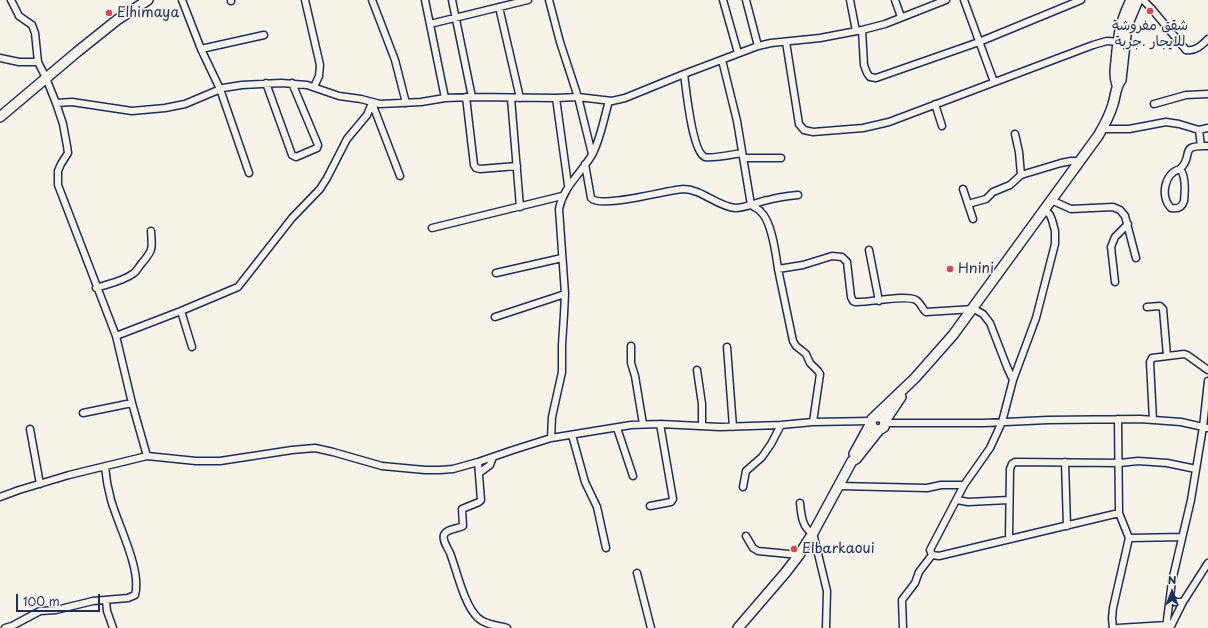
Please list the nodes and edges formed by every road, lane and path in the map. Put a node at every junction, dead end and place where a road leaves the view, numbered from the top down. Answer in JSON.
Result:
{"nodes":[{"id":1,"x":11,"y":0,"type":"edge"},
{"id":2,"x":148,"y":0,"type":"edge"},
{"id":3,"x":182,"y":0,"type":"edge"},
{"id":4,"x":305,"y":0,"type":"edge"},
{"id":5,"x":372,"y":0,"type":"edge"},
{"id":6,"x":425,"y":0,"type":"edge"},
{"id":7,"x":452,"y":0,"type":"edge"},
{"id":8,"x":528,"y":0,"type":"edge"},
{"id":9,"x":550,"y":0,"type":"edge"},
{"id":10,"x":723,"y":0,"type":"edge"},
{"id":11,"x":746,"y":0,"type":"edge"},
{"id":12,"x":850,"y":0,"type":"edge"},
{"id":13,"x":895,"y":0,"type":"edge"},
{"id":14,"x":946,"y":0,"type":"edge"},
{"id":15,"x":964,"y":0,"type":"edge"},
{"id":16,"x":1081,"y":0,"type":"edge"},
{"id":17,"x":1131,"y":0,"type":"edge"},
{"id":18,"x":1138,"y":0,"type":"edge"},
{"id":19,"x":1143,"y":0,"type":"edge"},
{"id":20,"x":509,"y":2,"type":"edge"},
{"id":21,"x":499,"y":7,"type":"junction"},
{"id":22,"x":900,"y":17,"type":"junction"},
{"id":23,"x":456,"y":19,"type":"junction"},
{"id":24,"x":430,"y":24,"type":"junction"},
{"id":25,"x":862,"y":30,"type":"junction"},
{"id":26,"x":856,"y":31,"type":"junction"},
{"id":27,"x":264,"y":35,"type":"dead end"},
{"id":28,"x":1208,"y":39,"type":"edge"},
{"id":29,"x":786,"y":42,"type":"junction"},
{"id":30,"x":979,"y":42,"type":"junction"},
{"id":31,"x":1121,"y":43,"type":"junction"},
{"id":32,"x":758,"y":46,"type":"junction"},
{"id":33,"x":201,"y":49,"type":"junction"},
{"id":34,"x":738,"y":53,"type":"junction"},
{"id":35,"x":0,"y":58,"type":"edge"},
{"id":36,"x":722,"y":60,"type":"junction"},
{"id":37,"x":38,"y":62,"type":"junction"},
{"id":38,"x":684,"y":74,"type":"junction"},
{"id":39,"x":46,"y":78,"type":"junction"},
{"id":40,"x":994,"y":82,"type":"junction"},
{"id":41,"x":266,"y":83,"type":"junction"},
{"id":42,"x":292,"y":83,"type":"junction"},
{"id":43,"x":314,"y":87,"type":"junction"},
{"id":44,"x":220,"y":89,"type":"junction"},
{"id":45,"x":1208,"y":94,"type":"edge"},
{"id":46,"x":469,"y":97,"type":"junction"},
{"id":47,"x":578,"y":97,"type":"junction"},
{"id":48,"x":445,"y":98,"type":"junction"},
{"id":49,"x":511,"y":98,"type":"junction"},
{"id":50,"x":520,"y":98,"type":"junction"},
{"id":51,"x":556,"y":98,"type":"junction"},
{"id":52,"x":609,"y":102,"type":"junction"},
{"id":53,"x":56,"y":103,"type":"junction"},
{"id":54,"x":372,"y":103,"type":"junction"},
{"id":55,"x":406,"y":103,"type":"junction"},
{"id":56,"x":935,"y":104,"type":"junction"},
{"id":57,"x":1154,"y":104,"type":"dead end"},
{"id":58,"x":0,"y":117,"type":"edge"},
{"id":59,"x":942,"y":126,"type":"dead end"},
{"id":60,"x":1208,"y":128,"type":"edge"},
{"id":61,"x":1102,"y":129,"type":"junction"},
{"id":62,"x":1199,"y":130,"type":"junction"},
{"id":63,"x":1015,"y":134,"type":"dead end"},
{"id":64,"x":1205,"y":146,"type":"edge"},
{"id":65,"x":592,"y":154,"type":"junction"},
{"id":66,"x":743,"y":156,"type":"junction"},
{"id":67,"x":781,"y":158,"type":"dead end"},
{"id":68,"x":1080,"y":161,"type":"junction"},
{"id":69,"x":585,"y":164,"type":"junction"},
{"id":70,"x":517,"y":166,"type":"junction"},
{"id":71,"x":1180,"y":169,"type":"junction"},
{"id":72,"x":249,"y":173,"type":"dead end"},
{"id":73,"x":1021,"y":175,"type":"junction"},
{"id":74,"x":400,"y":176,"type":"dead end"},
{"id":75,"x":568,"y":185,"type":"junction"},
{"id":76,"x":963,"y":189,"type":"dead end"},
{"id":77,"x":798,"y":195,"type":"dead end"},
{"id":78,"x":562,"y":196,"type":"junction"},
{"id":79,"x":1052,"y":200,"type":"junction"},
{"id":80,"x":968,"y":204,"type":"junction"},
{"id":81,"x":751,"y":205,"type":"junction"},
{"id":82,"x":520,"y":206,"type":"junction"},
{"id":83,"x":1044,"y":210,"type":"junction"},
{"id":84,"x":973,"y":219,"type":"dead end"},
{"id":85,"x":1128,"y":224,"type":"junction"},
{"id":86,"x":432,"y":228,"type":"dead end"},
{"id":87,"x":151,"y":231,"type":"dead end"},
{"id":88,"x":868,"y":250,"type":"dead end"},
{"id":89,"x":562,"y":258,"type":"junction"},
{"id":90,"x":1136,"y":258,"type":"dead end"},
{"id":91,"x":778,"y":269,"type":"junction"},
{"id":92,"x":496,"y":273,"type":"dead end"},
{"id":93,"x":1115,"y":282,"type":"dead end"},
{"id":94,"x":96,"y":288,"type":"junction"},
{"id":95,"x":565,"y":294,"type":"junction"},
{"id":96,"x":879,"y":301,"type":"junction"},
{"id":97,"x":1147,"y":307,"type":"dead end"},
{"id":98,"x":974,"y":309,"type":"junction"},
{"id":99,"x":181,"y":311,"type":"junction"},
{"id":100,"x":495,"y":317,"type":"dead end"},
{"id":101,"x":116,"y":336,"type":"junction"},
{"id":102,"x":631,"y":346,"type":"dead end"},
{"id":103,"x":192,"y":347,"type":"dead end"},
{"id":104,"x":728,"y":348,"type":"dead end"},
{"id":105,"x":1167,"y":356,"type":"junction"},
{"id":106,"x":697,"y":370,"type":"dead end"},
{"id":107,"x":1208,"y":370,"type":"edge"},
{"id":108,"x":1013,"y":380,"type":"junction"},
{"id":109,"x":1208,"y":381,"type":"edge"},
{"id":110,"x":906,"y":387,"type":"junction"},
{"id":111,"x":132,"y":403,"type":"junction"},
{"id":112,"x":83,"y":413,"type":"dead end"},
{"id":113,"x":1118,"y":419,"type":"junction"},
{"id":114,"x":873,"y":420,"type":"junction"},
{"id":115,"x":1153,"y":420,"type":"junction"},
{"id":116,"x":813,"y":422,"type":"junction"},
{"id":117,"x":1002,"y":422,"type":"junction"},
{"id":118,"x":643,"y":424,"type":"junction"},
{"id":119,"x":660,"y":424,"type":"junction"},
{"id":120,"x":883,"y":424,"type":"junction"},
{"id":121,"x":781,"y":425,"type":"junction"},
{"id":122,"x":702,"y":426,"type":"junction"},
{"id":123,"x":733,"y":427,"type":"junction"},
{"id":124,"x":1206,"y":427,"type":"edge"},
{"id":125,"x":617,"y":428,"type":"junction"},
{"id":126,"x":30,"y":429,"type":"dead end"},
{"id":127,"x":572,"y":435,"type":"junction"},
{"id":128,"x":551,"y":438,"type":"junction"},
{"id":129,"x":147,"y":456,"type":"junction"},
{"id":130,"x":493,"y":457,"type":"junction"},
{"id":131,"x":478,"y":462,"type":"junction"},
{"id":132,"x":852,"y":462,"type":"junction"},
{"id":133,"x":1065,"y":462,"type":"junction"},
{"id":134,"x":1120,"y":463,"type":"junction"},
{"id":135,"x":105,"y":467,"type":"junction"},
{"id":136,"x":1196,"y":469,"type":"junction"},
{"id":137,"x":479,"y":473,"type":"junction"},
{"id":138,"x":633,"y":476,"type":"dead end"},
{"id":139,"x":40,"y":484,"type":"junction"},
{"id":140,"x":839,"y":486,"type":"junction"},
{"id":141,"x":964,"y":486,"type":"junction"},
{"id":142,"x":743,"y":487,"type":"dead end"},
{"id":143,"x":0,"y":497,"type":"edge"},
{"id":144,"x":957,"y":500,"type":"junction"},
{"id":145,"x":1009,"y":500,"type":"junction"},
{"id":146,"x":800,"y":503,"type":"dead end"},
{"id":147,"x":650,"y":506,"type":"dead end"},
{"id":148,"x":1119,"y":513,"type":"junction"},
{"id":149,"x":1067,"y":526,"type":"junction"},
{"id":150,"x":813,"y":533,"type":"junction"},
{"id":151,"x":746,"y":536,"type":"dead end"},
{"id":152,"x":1182,"y":537,"type":"junction"},
{"id":153,"x":1009,"y":538,"type":"junction"},
{"id":154,"x":1129,"y":538,"type":"junction"},
{"id":155,"x":606,"y":548,"type":"dead end"},
{"id":156,"x":799,"y":555,"type":"junction"},
{"id":157,"x":932,"y":555,"type":"junction"},
{"id":158,"x":1208,"y":563,"type":"edge"},
{"id":159,"x":637,"y":573,"type":"dead end"},
{"id":160,"x":1170,"y":597,"type":"junction"},
{"id":161,"x":106,"y":600,"type":"junction"},
{"id":162,"x":1183,"y":602,"type":"junction"},
{"id":163,"x":742,"y":626,"type":"edge"},
{"id":164,"x":12,"y":627,"type":"edge"},
{"id":165,"x":1169,"y":627,"type":"edge"},
{"id":166,"x":5,"y":628,"type":"edge"},
{"id":167,"x":113,"y":628,"type":"edge"},
{"id":168,"x":506,"y":628,"type":"edge"},
{"id":169,"x":651,"y":628,"type":"edge"},
{"id":170,"x":826,"y":628,"type":"edge"},
{"id":171,"x":903,"y":628,"type":"edge"},
{"id":172,"x":1113,"y":628,"type":"edge"},
{"id":173,"x":1118,"y":628,"type":"edge"}],
"edges":[{"from":1,"to":37,"type":"street"},
{"from":2,"to":39,"type":"main road"},
{"from":3,"to":33,"type":"street"},
{"from":4,"to":43,"type":"street"},
{"from":5,"to":55,"type":"street"},
{"from":6,"to":24,"type":"street"},
{"from":7,"to":23,"type":"street"},
{"from":8,"to":20,"type":"street"},
{"from":9,"to":47,"type":"street"},
{"from":10,"to":34,"type":"street"},
{"from":11,"to":32,"type":"street"},
{"from":12,"to":26,"type":"street"},
{"from":13,"to":22,"type":"street"},
{"from":14,"to":22,"type":"street"},
{"from":15,"to":30,"type":"street"},
{"from":16,"to":30,"type":"street"},
{"from":17,"to":31,"type":"main road"},
{"from":18,"to":31,"type":"main road"},
{"from":19,"to":28,"type":"street"},
{"from":20,"to":21,"type":"street"},
{"from":21,"to":23,"type":"street"},
{"from":21,"to":50,"type":"street"},
{"from":22,"to":25,"type":"street"},
{"from":23,"to":24,"type":"street"},
{"from":23,"to":46,"type":"street"},
{"from":24,"to":48,"type":"street"},
{"from":25,"to":26,"type":"street"},
{"from":25,"to":30,"type":"street"},
{"from":26,"to":29,"type":"street"},
{"from":27,"to":33,"type":"street"},
{"from":29,"to":32,"type":"street"},
{"from":29,"to":56,"type":"street"},
{"from":30,"to":40,"type":"street"},
{"from":31,"to":40,"type":"street"},
{"from":31,"to":61,"type":"main road"},
{"from":32,"to":34,"type":"street"},
{"from":33,"to":44,"type":"street"},
{"from":34,"to":36,"type":"street"},
{"from":35,"to":37,"type":"street"},
{"from":36,"to":38,"type":"street"},
{"from":36,"to":66,"type":"street"},
{"from":37,"to":39,"type":"street"},
{"from":38,"to":52,"type":"street"},
{"from":38,"to":66,"type":"street"},
{"from":39,"to":53,"type":"street"},
{"from":39,"to":58,"type":"main road"},
{"from":40,"to":56,"type":"street"},
{"from":41,"to":42,"type":"street"},
{"from":41,"to":42,"type":"street"},
{"from":41,"to":44,"type":"street"},
{"from":42,"to":43,"type":"street"},
{"from":43,"to":54,"type":"street"},
{"from":44,"to":53,"type":"street"},
{"from":44,"to":72,"type":"street"},
{"from":45,"to":57,"type":"street"},
{"from":46,"to":48,"type":"street"},
{"from":46,"to":49,"type":"street"},
{"from":46,"to":70,"type":"street"},
{"from":47,"to":51,"type":"street"},
{"from":47,"to":52,"type":"street"},
{"from":47,"to":65,"type":"street"},
{"from":48,"to":55,"type":"street"},
{"from":49,"to":50,"type":"street"},
{"from":49,"to":70,"type":"street"},
{"from":50,"to":51,"type":"street"},
{"from":51,"to":75,"type":"street"},
{"from":52,"to":65,"type":"street"},
{"from":53,"to":94,"type":"street"},
{"from":54,"to":55,"type":"street"},
{"from":54,"to":74,"type":"street"},
{"from":54,"to":99,"type":"street"},
{"from":56,"to":59,"type":"street"},
{"from":60,"to":62,"type":"street"},
{"from":61,"to":62,"type":"street"},
{"from":61,"to":68,"type":"main road"},
{"from":62,"to":64,"type":"street"},
{"from":63,"to":73,"type":"street"},
{"from":64,"to":71,"type":"street"},
{"from":65,"to":69,"type":"street"},
{"from":66,"to":67,"type":"street"},
{"from":66,"to":81,"type":"street"},
{"from":68,"to":73,"type":"street"},
{"from":68,"to":79,"type":"main road"},
{"from":69,"to":75,"type":"street"},
{"from":69,"to":81,"type":"street"},
{"from":70,"to":82,"type":"street"},
{"from":71,"to":71,"type":"street"},
{"from":73,"to":80,"type":"street"},
{"from":75,"to":78,"type":"street"},
{"from":76,"to":80,"type":"street"},
{"from":77,"to":81,"type":"street"},
{"from":78,"to":82,"type":"street"},
{"from":78,"to":89,"type":"street"},
{"from":79,"to":83,"type":"main road"},
{"from":79,"to":85,"type":"street"},
{"from":80,"to":84,"type":"street"},
{"from":81,"to":91,"type":"street"},
{"from":82,"to":86,"type":"street"},
{"from":83,"to":98,"type":"main road"},
{"from":83,"to":108,"type":"street"},
{"from":85,"to":90,"type":"street"},
{"from":85,"to":93,"type":"street"},
{"from":87,"to":94,"type":"street"},
{"from":88,"to":96,"type":"street"},
{"from":89,"to":92,"type":"street"},
{"from":89,"to":95,"type":"street"},
{"from":91,"to":96,"type":"street"},
{"from":91,"to":116,"type":"street"},
{"from":94,"to":101,"type":"street"},
{"from":95,"to":100,"type":"street"},
{"from":95,"to":128,"type":"street"},
{"from":96,"to":98,"type":"street"},
{"from":97,"to":105,"type":"street"},
{"from":98,"to":108,"type":"street"},
{"from":98,"to":110,"type":"main road"},
{"from":99,"to":101,"type":"street"},
{"from":99,"to":103,"type":"street"},
{"from":101,"to":111,"type":"street"},
{"from":102,"to":118,"type":"street"},
{"from":104,"to":123,"type":"street"},
{"from":105,"to":107,"type":"street"},
{"from":105,"to":115,"type":"street"},
{"from":106,"to":122,"type":"street"},
{"from":108,"to":117,"type":"street"},
{"from":109,"to":124,"type":"street"},
{"from":110,"to":114,"type":"main road"},
{"from":110,"to":120,"type":"main road"},
{"from":111,"to":112,"type":"street"},
{"from":111,"to":129,"type":"street"},
{"from":113,"to":115,"type":"street"},
{"from":113,"to":117,"type":"street"},
{"from":113,"to":134,"type":"street"},
{"from":114,"to":116,"type":"street"},
{"from":114,"to":120,"type":"main road"},
{"from":114,"to":132,"type":"main road"},
{"from":115,"to":124,"type":"street"},
{"from":116,"to":121,"type":"street"},
{"from":117,"to":120,"type":"street"},
{"from":117,"to":141,"type":"street"},
{"from":118,"to":119,"type":"street"},
{"from":118,"to":125,"type":"street"},
{"from":119,"to":122,"type":"street"},
{"from":119,"to":147,"type":"street"},
{"from":120,"to":132,"type":"main road"},
{"from":121,"to":123,"type":"street"},
{"from":121,"to":142,"type":"street"},
{"from":122,"to":123,"type":"street"},
{"from":124,"to":136,"type":"street"},
{"from":125,"to":127,"type":"street"},
{"from":125,"to":138,"type":"street"},
{"from":126,"to":139,"type":"street"},
{"from":127,"to":128,"type":"street"},
{"from":127,"to":155,"type":"street"},
{"from":128,"to":130,"type":"street"},
{"from":129,"to":131,"type":"street"},
{"from":129,"to":135,"type":"street"},
{"from":130,"to":131,"type":"street"},
{"from":130,"to":137,"type":"street"},
{"from":131,"to":137,"type":"street"},
{"from":132,"to":140,"type":"main road"},
{"from":133,"to":134,"type":"street"},
{"from":133,"to":145,"type":"street"},
{"from":133,"to":149,"type":"street"},
{"from":134,"to":136,"type":"street"},
{"from":134,"to":148,"type":"street"},
{"from":135,"to":139,"type":"street"},
{"from":135,"to":161,"type":"street"},
{"from":136,"to":152,"type":"street"},
{"from":137,"to":168,"type":"street"},
{"from":139,"to":143,"type":"street"},
{"from":140,"to":141,"type":"street"},
{"from":140,"to":150,"type":"main road"},
{"from":141,"to":144,"type":"street"},
{"from":144,"to":145,"type":"street"},
{"from":144,"to":157,"type":"street"},
{"from":145,"to":153,"type":"street"},
{"from":146,"to":150,"type":"street"},
{"from":148,"to":149,"type":"street"},
{"from":148,"to":154,"type":"street"},
{"from":149,"to":153,"type":"street"},
{"from":150,"to":156,"type":"main road"},
{"from":150,"to":170,"type":"street"},
{"from":151,"to":156,"type":"street"},
{"from":152,"to":154,"type":"street"},
{"from":152,"to":160,"type":"street"},
{"from":153,"to":157,"type":"street"},
{"from":154,"to":172,"type":"street"},
{"from":156,"to":163,"type":"main road"},
{"from":157,"to":171,"type":"street"},
{"from":158,"to":162,"type":"street"},
{"from":159,"to":169,"type":"street"},
{"from":160,"to":162,"type":"street"},
{"from":160,"to":165,"type":"street"},
{"from":161,"to":164,"type":"street"},
{"from":161,"to":167,"type":"street"},
{"from":162,"to":165,"type":"street"},
{"from":164,"to":166,"type":"street"},
{"from":165,"to":173,"type":"street"}]}
